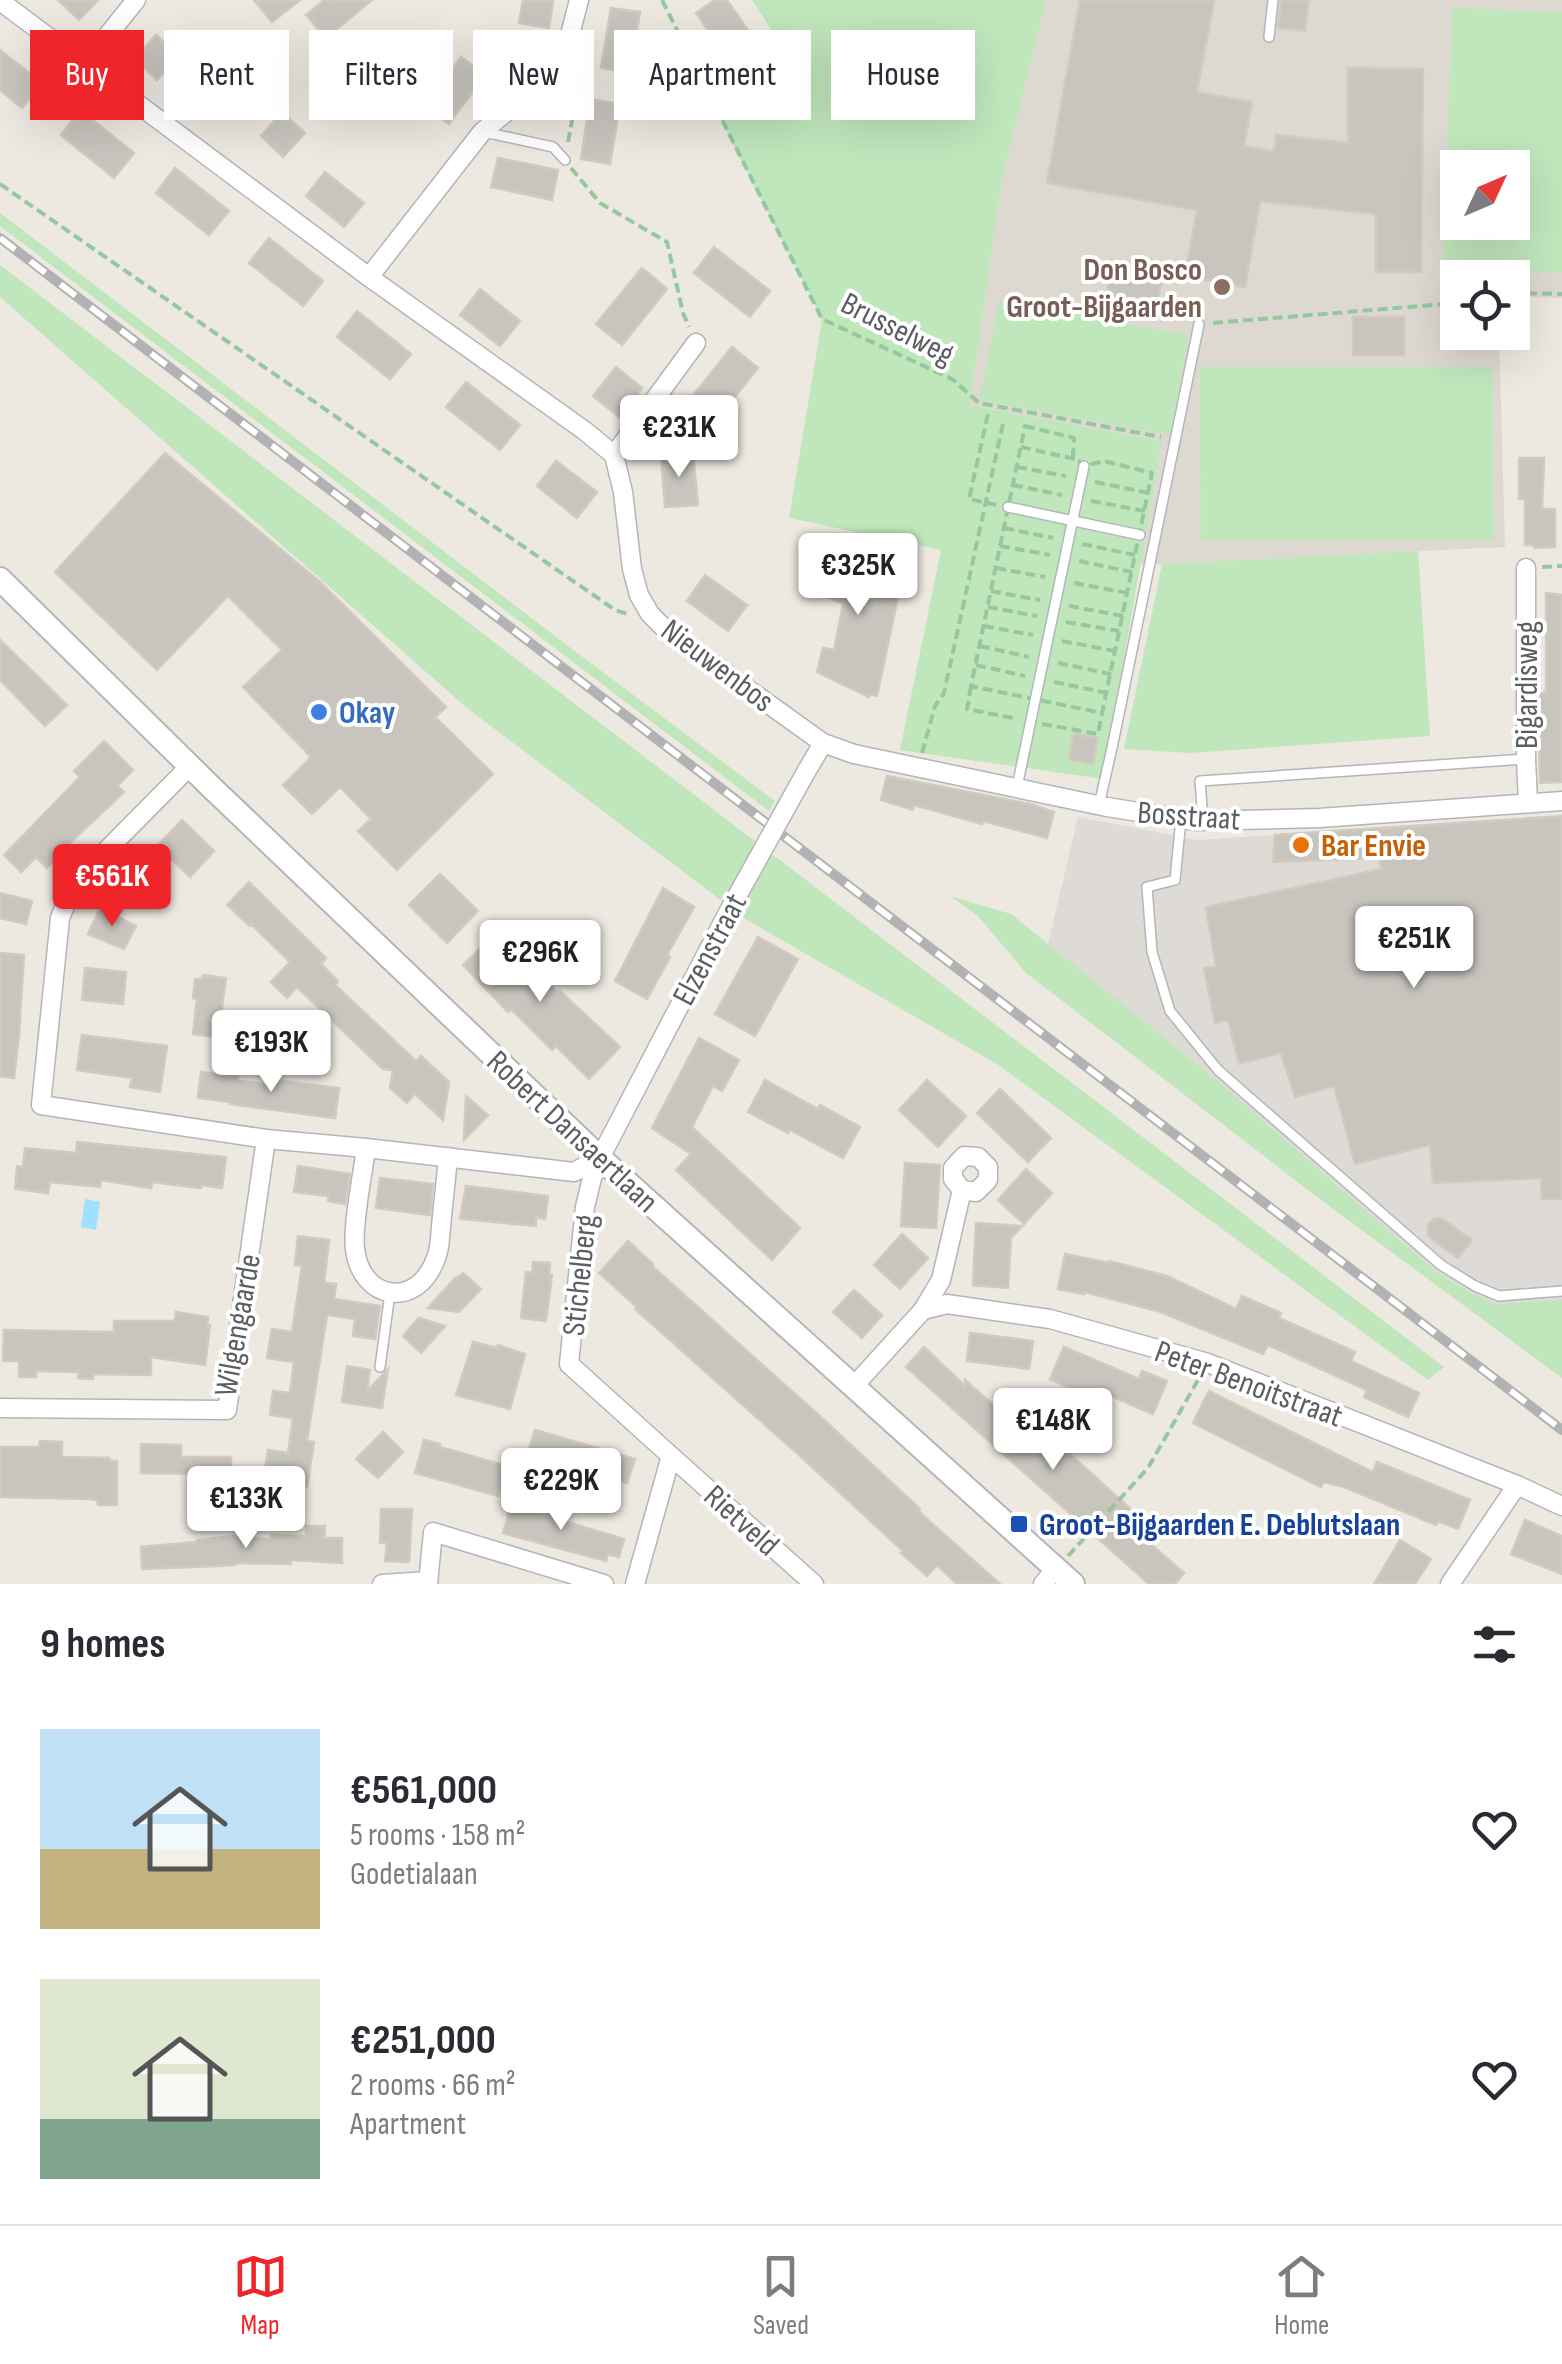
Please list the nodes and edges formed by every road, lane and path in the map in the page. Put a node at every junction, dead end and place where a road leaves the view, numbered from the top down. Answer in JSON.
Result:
{"nodes":[{"id":1,"x":136,"y":0,"type":"edge"},
{"id":2,"x":579,"y":0,"type":"edge"},
{"id":3,"x":662,"y":0,"type":"edge"},
{"id":4,"x":1273,"y":0,"type":"edge"},
{"id":5,"x":0,"y":1,"type":"edge"},
{"id":6,"x":38,"y":30,"type":"edge"},
{"id":7,"x":112,"y":30,"type":"edge"},
{"id":8,"x":571,"y":30,"type":"edge"},
{"id":9,"x":1269,"y":38,"type":"dead end"},
{"id":10,"x":144,"y":110,"type":"edge"},
{"id":11,"x":497,"y":120,"type":"edge"},
{"id":12,"x":572,"y":120,"type":"edge"},
{"id":13,"x":482,"y":132,"type":"junction"},
{"id":14,"x":564,"y":160,"type":"junction"},
{"id":15,"x":0,"y":184,"type":"edge"},
{"id":16,"x":369,"y":277,"type":"junction"},
{"id":17,"x":1530,"y":293,"type":"edge"},
{"id":18,"x":1562,"y":294,"type":"edge"},
{"id":19,"x":1440,"y":304,"type":"edge"},
{"id":20,"x":1198,"y":324,"type":"joint"},
{"id":21,"x":696,"y":343,"type":"joint"},
{"id":22,"x":988,"y":414,"type":"dead end"},
{"id":23,"x":1004,"y":419,"type":"dead end"},
{"id":24,"x":1176,"y":440,"type":"junction"},
{"id":25,"x":1021,"y":448,"type":"dead end"},
{"id":26,"x":614,"y":455,"type":"junction"},
{"id":27,"x":1080,"y":463,"type":"joint"},
{"id":28,"x":986,"y":502,"type":"junction"},
{"id":29,"x":1008,"y":507,"type":"joint"},
{"id":30,"x":1073,"y":520,"type":"junction"},
{"id":31,"x":1140,"y":535,"type":"dead end"},
{"id":32,"x":1526,"y":568,"type":"dead end"},
{"id":33,"x":0,"y":579,"type":"edge"},
{"id":34,"x":650,"y":614,"type":"junction"},
{"id":35,"x":823,"y":742,"type":"junction"},
{"id":36,"x":1526,"y":759,"type":"junction"},
{"id":37,"x":190,"y":766,"type":"junction"},
{"id":38,"x":920,"y":768,"type":"junction"},
{"id":39,"x":1017,"y":787,"type":"junction"},
{"id":40,"x":1562,"y":801,"type":"edge"},
{"id":41,"x":1528,"y":802,"type":"junction"},
{"id":42,"x":1099,"y":805,"type":"junction"},
{"id":43,"x":1181,"y":819,"type":"junction"},
{"id":44,"x":1204,"y":821,"type":"junction"},
{"id":45,"x":266,"y":1139,"type":"junction"},
{"id":46,"x":366,"y":1148,"type":"junction"},
{"id":47,"x":448,"y":1157,"type":"junction"},
{"id":48,"x":600,"y":1158,"type":"junction"},
{"id":49,"x":962,"y":1190,"type":"dead end"},
{"id":50,"x":1562,"y":1291,"type":"edge"},
{"id":51,"x":390,"y":1294,"type":"junction"},
{"id":52,"x":923,"y":1310,"type":"junction"},
{"id":53,"x":1208,"y":1363,"type":"junction"},
{"id":54,"x":380,"y":1367,"type":"dead end"},
{"id":55,"x":853,"y":1387,"type":"junction"},
{"id":56,"x":0,"y":1408,"type":"edge"},
{"id":57,"x":670,"y":1456,"type":"junction"},
{"id":58,"x":1518,"y":1485,"type":"junction"},
{"id":59,"x":1562,"y":1506,"type":"edge"},
{"id":60,"x":1057,"y":1579,"type":"edge"},
{"id":61,"x":428,"y":1582,"type":"edge"},
{"id":62,"x":382,"y":1584,"type":"edge"},
{"id":63,"x":604,"y":1584,"type":"edge"},
{"id":64,"x":635,"y":1584,"type":"edge"},
{"id":65,"x":814,"y":1584,"type":"edge"},
{"id":66,"x":1450,"y":1584,"type":"edge"}],
"edges":[{"from":1,"to":7,"type":"street"},
{"from":2,"to":8,"type":"street"},
{"from":3,"to":24,"type":"path","name":"Brusselweg"},
{"from":4,"to":9,"type":"lane"},
{"from":5,"to":6,"type":"street"},
{"from":10,"to":16,"type":"street"},
{"from":11,"to":13,"type":"street"},
{"from":12,"to":14,"type":"path"},
{"from":13,"to":14,"type":"lane"},
{"from":13,"to":16,"type":"street"},
{"from":14,"to":21,"type":"path"},
{"from":15,"to":34,"type":"path"},
{"from":16,"to":26,"type":"street"},
{"from":17,"to":18,"type":"path"},
{"from":19,"to":20,"type":"path"},
{"from":20,"to":24,"type":"lane"},
{"from":21,"to":26,"type":"street"},
{"from":22,"to":28,"type":"path"},
{"from":23,"to":28,"type":"path"},
{"from":24,"to":42,"type":"lane"},
{"from":25,"to":27,"type":"path"},
{"from":26,"to":34,"type":"street","name":"Nieuwenbos"},
{"from":27,"to":30,"type":"lane"},
{"from":28,"to":29,"type":"path"},
{"from":28,"to":38,"type":"path"},
{"from":29,"to":30,"type":"lane"},
{"from":30,"to":31,"type":"lane"},
{"from":30,"to":39,"type":"lane"},
{"from":32,"to":36,"type":"street","name":"Bigardisweg"},
{"from":33,"to":37,"type":"street","name":"Robert Dansaertlaan"},
{"from":34,"to":35,"type":"street","name":"Nieuwenbos"},
{"from":35,"to":38,"type":"street","name":"Bosstraat"},
{"from":35,"to":48,"type":"street","name":"Elzenstraat","bridge":true},
{"from":36,"to":41,"type":"street","name":"Bigardisweg"},
{"from":36,"to":44,"type":"lane"},
{"from":37,"to":45,"type":"street"},
{"from":37,"to":48,"type":"street","name":"Robert Dansaertlaan"},
{"from":38,"to":39,"type":"street","name":"Bosstraat"},
{"from":39,"to":42,"type":"street","name":"Bosstraat"},
{"from":40,"to":41,"type":"street","name":"Bosstraat"},
{"from":41,"to":44,"type":"street","name":"Bosstraat"},
{"from":42,"to":43,"type":"street","name":"Bosstraat"},
{"from":43,"to":44,"type":"street","name":"Bosstraat"},
{"from":43,"to":50,"type":"lane"},
{"from":45,"to":46,"type":"street"},
{"from":45,"to":56,"type":"street","name":"Wilgengaarde"},
{"from":46,"to":47,"type":"street"},
{"from":46,"to":51,"type":"street"},
{"from":47,"to":48,"type":"street"},
{"from":47,"to":51,"type":"street"},
{"from":48,"to":55,"type":"street","name":"Robert Dansaertlaan"},
{"from":48,"to":57,"type":"street","name":"Stichelberg"},
{"from":49,"to":52,"type":"street"},
{"from":51,"to":54,"type":"lane"},
{"from":52,"to":53,"type":"street","name":"Peter Benoitstraat"},
{"from":52,"to":55,"type":"street"},
{"from":53,"to":58,"type":"street","name":"Peter Benoitstraat"},
{"from":53,"to":60,"type":"path"},
{"from":55,"to":60,"type":"street","name":"Robert Dansaertlaan"},
{"from":57,"to":64,"type":"street"},
{"from":57,"to":65,"type":"street","name":"Rietveld"},
{"from":58,"to":59,"type":"street","name":"Peter Benoitstraat"},
{"from":58,"to":66,"type":"street"},
{"from":61,"to":62,"type":"street"},
{"from":61,"to":63,"type":"street"}]}
